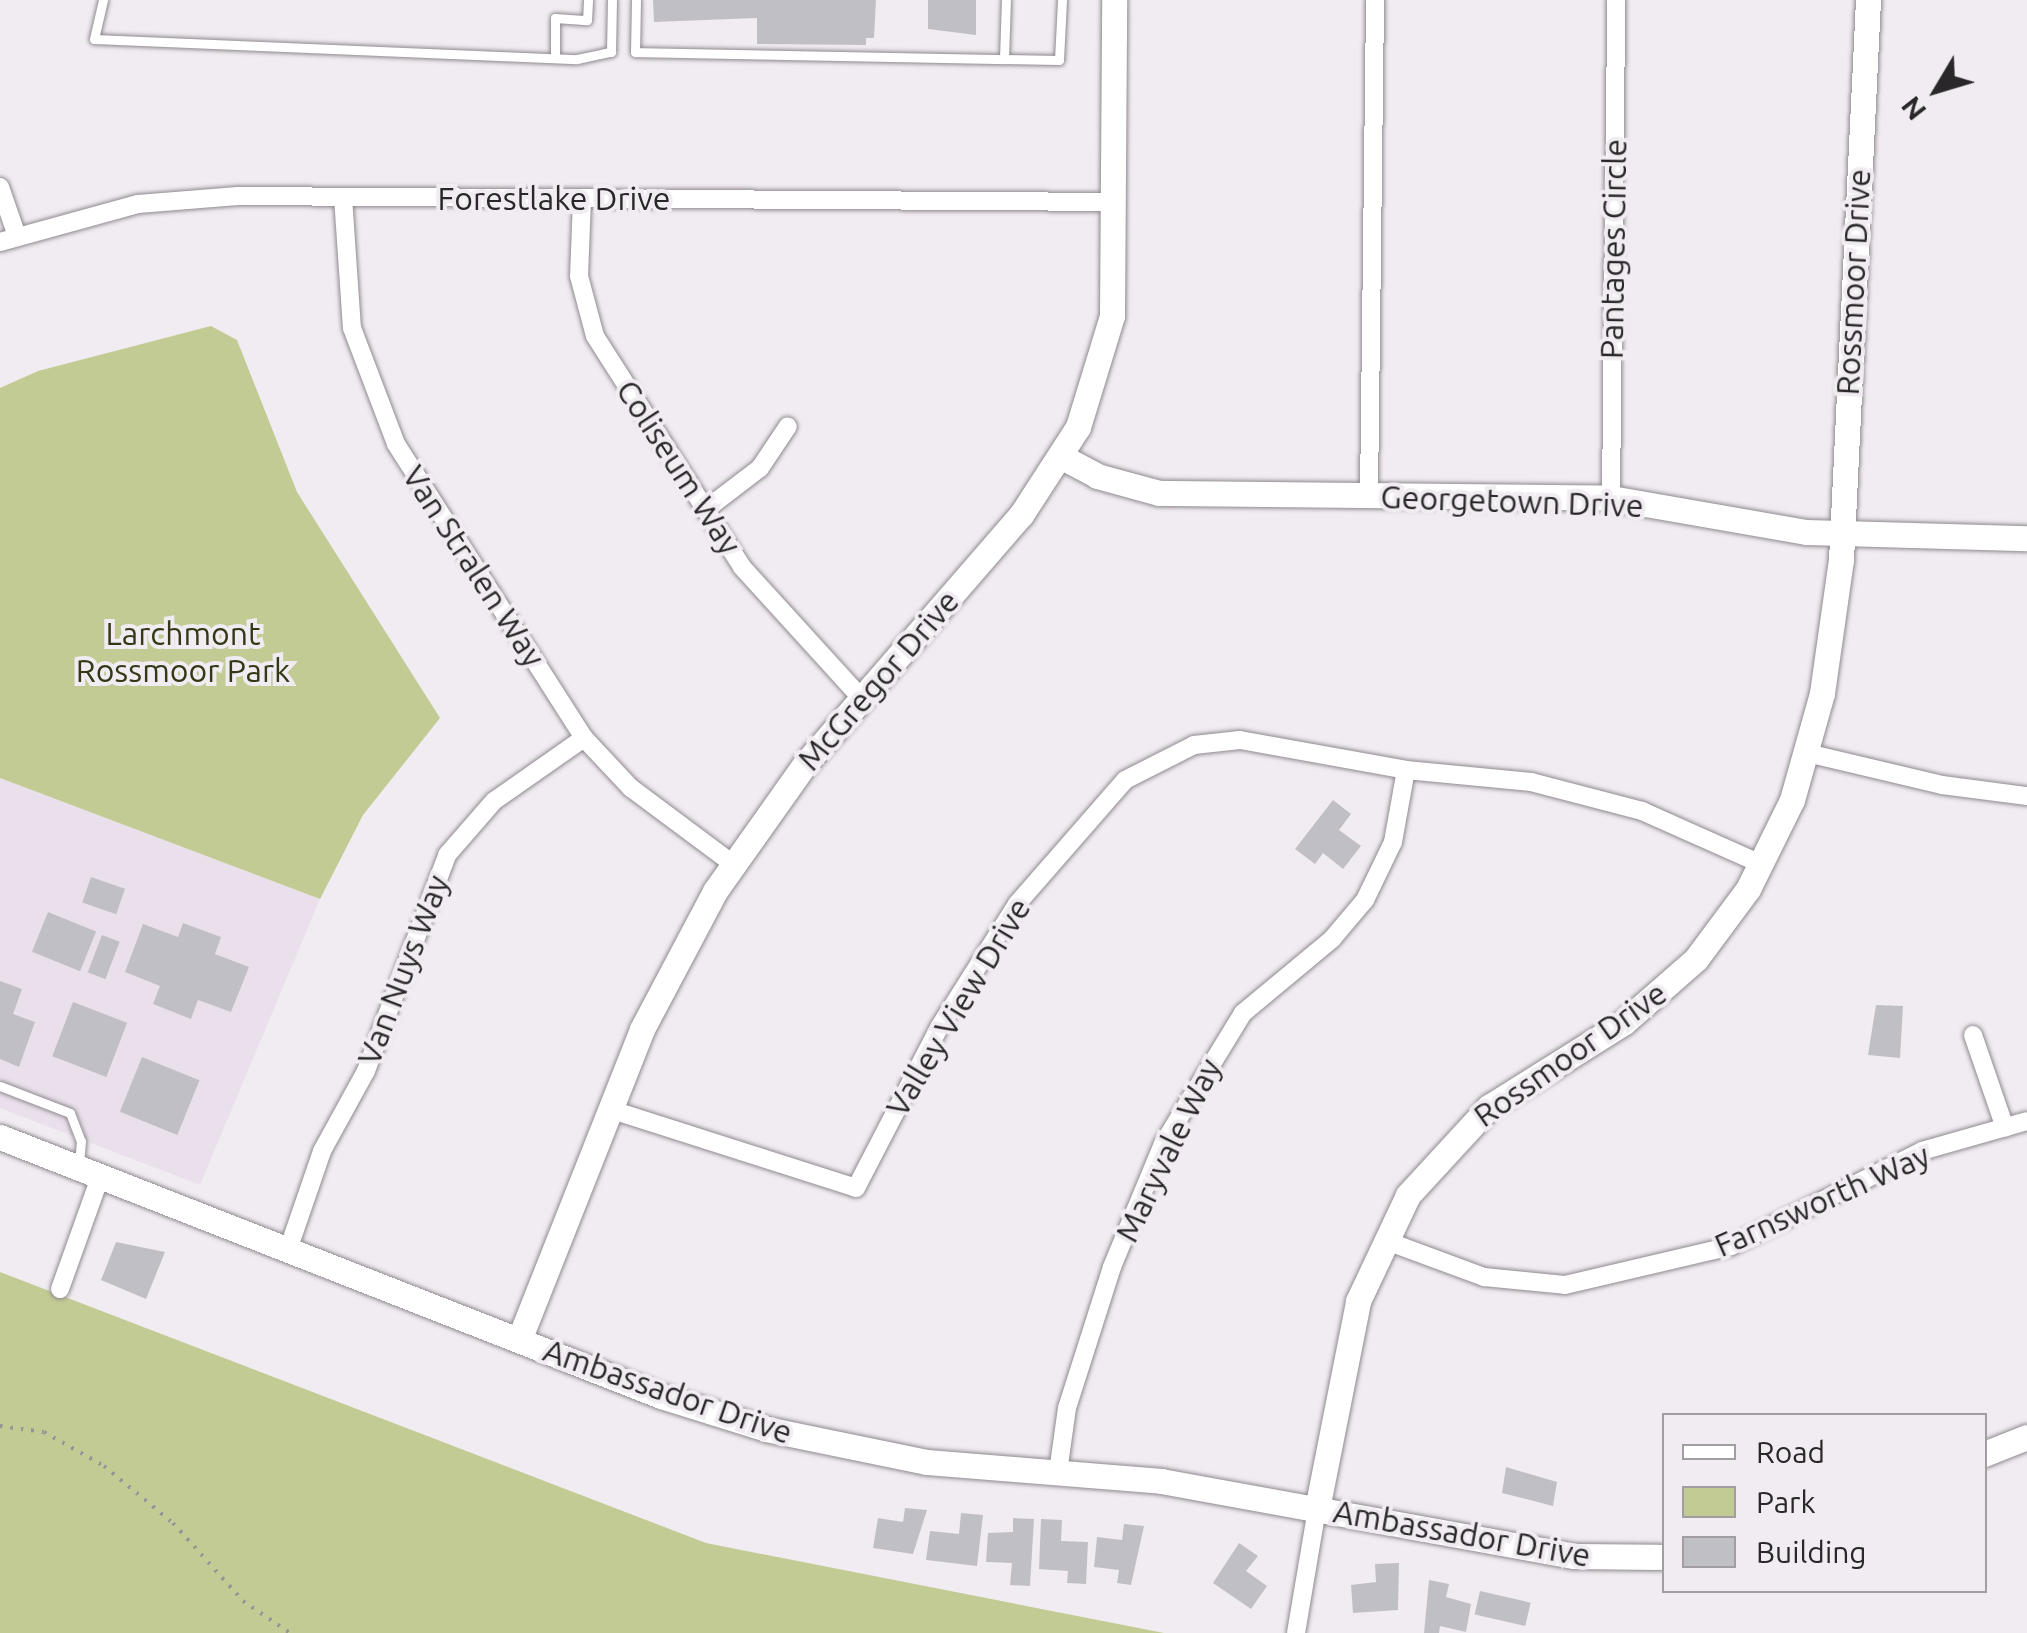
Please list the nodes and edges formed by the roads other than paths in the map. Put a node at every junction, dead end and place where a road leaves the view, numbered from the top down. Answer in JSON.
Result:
{"nodes":[{"id":1,"x":103,"y":0,"type":"edge"},
{"id":2,"x":588,"y":0,"type":"edge"},
{"id":3,"x":612,"y":0,"type":"edge"},
{"id":4,"x":636,"y":0,"type":"edge"},
{"id":5,"x":1006,"y":0,"type":"edge"},
{"id":6,"x":1062,"y":0,"type":"edge"},
{"id":7,"x":1114,"y":0,"type":"edge"},
{"id":8,"x":1375,"y":0,"type":"edge"},
{"id":9,"x":1616,"y":0,"type":"edge"},
{"id":10,"x":1868,"y":0,"type":"edge"},
{"id":11,"x":556,"y":58,"type":"junction"},
{"id":12,"x":1004,"y":58,"type":"junction"},
{"id":13,"x":0,"y":187,"type":"edge"},
{"id":14,"x":343,"y":197,"type":"junction"},
{"id":15,"x":582,"y":198,"type":"junction"},
{"id":16,"x":1114,"y":202,"type":"junction"},
{"id":17,"x":8,"y":239,"type":"edge"},
{"id":18,"x":788,"y":426,"type":"dead end"},
{"id":19,"x":1062,"y":456,"type":"junction"},
{"id":20,"x":1369,"y":496,"type":"junction"},
{"id":21,"x":1610,"y":498,"type":"junction"},
{"id":22,"x":705,"y":510,"type":"junction"},
{"id":23,"x":1840,"y":532,"type":"junction"},
{"id":24,"x":2027,"y":538,"type":"edge"},
{"id":25,"x":861,"y":698,"type":"junction"},
{"id":26,"x":584,"y":738,"type":"junction"},
{"id":27,"x":1807,"y":753,"type":"junction"},
{"id":28,"x":1406,"y":770,"type":"junction"},
{"id":29,"x":2027,"y":796,"type":"edge"},
{"id":30,"x":733,"y":864,"type":"junction"},
{"id":31,"x":1761,"y":864,"type":"junction"},
{"id":32,"x":1973,"y":1035,"type":"dead end"},
{"id":33,"x":0,"y":1086,"type":"edge"},
{"id":34,"x":609,"y":1109,"type":"junction"},
{"id":35,"x":2027,"y":1121,"type":"edge"},
{"id":36,"x":2005,"y":1128,"type":"junction"},
{"id":37,"x":0,"y":1137,"type":"edge"},
{"id":38,"x":89,"y":1173,"type":"junction"},
{"id":39,"x":1384,"y":1240,"type":"junction"},
{"id":40,"x":288,"y":1250,"type":"junction"},
{"id":41,"x":60,"y":1289,"type":"dead end"},
{"id":42,"x":520,"y":1340,"type":"junction"},
{"id":43,"x":2027,"y":1437,"type":"edge"},
{"id":44,"x":1987,"y":1453,"type":"edge"},
{"id":45,"x":1058,"y":1472,"type":"junction"},
{"id":46,"x":1318,"y":1509,"type":"junction"},
{"id":47,"x":1662,"y":1557,"type":"edge"},
{"id":48,"x":1296,"y":1633,"type":"edge"}],
"edges":[{"from":1,"to":11,"type":"lane"},
{"from":2,"to":11,"type":"lane"},
{"from":3,"to":11,"type":"lane"},
{"from":4,"to":12,"type":"lane"},
{"from":5,"to":12,"type":"lane"},
{"from":6,"to":12,"type":"lane"},
{"from":7,"to":16,"type":"street","name":"McGregor Drive"},
{"from":8,"to":20,"type":"street"},
{"from":9,"to":21,"type":"street","name":"Pantages Circle"},
{"from":10,"to":23,"type":"street","name":"Rossmoor Drive"},
{"from":13,"to":17,"type":"street"},
{"from":14,"to":15,"type":"street","name":"Forestlake Drive"},
{"from":14,"to":17,"type":"street","name":"Forestlake Drive"},
{"from":14,"to":26,"type":"street","name":"Van Stralen Way"},
{"from":15,"to":16,"type":"street","name":"Forestlake Drive"},
{"from":15,"to":22,"type":"street","name":"Coliseum Way"},
{"from":16,"to":19,"type":"street","name":"McGregor Drive"},
{"from":18,"to":22,"type":"street"},
{"from":19,"to":20,"type":"street","name":"Georgetown Drive"},
{"from":19,"to":25,"type":"street","name":"McGregor Drive"},
{"from":20,"to":21,"type":"street","name":"Georgetown Drive"},
{"from":21,"to":23,"type":"street","name":"Georgetown Drive"},
{"from":22,"to":25,"type":"street","name":"Coliseum Way"},
{"from":23,"to":24,"type":"street","name":"Georgetown Drive"},
{"from":23,"to":27,"type":"street","name":"Rossmoor Drive"},
{"from":25,"to":30,"type":"street","name":"McGregor Drive"},
{"from":26,"to":30,"type":"street","name":"Van Stralen Way"},
{"from":26,"to":40,"type":"street","name":"Van Nuys Way"},
{"from":27,"to":29,"type":"street"},
{"from":27,"to":31,"type":"street","name":"Rossmoor Drive"},
{"from":28,"to":31,"type":"street","name":"Valley View Drive"},
{"from":28,"to":34,"type":"street","name":"Valley View Drive"},
{"from":28,"to":45,"type":"street","name":"Maryvale Way"},
{"from":30,"to":34,"type":"street","name":"McGregor Drive"},
{"from":31,"to":39,"type":"street","name":"Rossmoor Drive"},
{"from":32,"to":36,"type":"street"},
{"from":33,"to":38,"type":"lane"},
{"from":34,"to":42,"type":"street","name":"McGregor Drive"},
{"from":35,"to":36,"type":"street","name":"Farnsworth Way"},
{"from":36,"to":39,"type":"street","name":"Farnsworth Way"},
{"from":37,"to":38,"type":"street","name":"Ambassador Drive"},
{"from":38,"to":40,"type":"street","name":"Ambassador Drive"},
{"from":38,"to":41,"type":"street"},
{"from":39,"to":46,"type":"street","name":"Rossmoor Drive"},
{"from":40,"to":42,"type":"street","name":"Ambassador Drive"},
{"from":42,"to":45,"type":"street","name":"Ambassador Drive"},
{"from":43,"to":44,"type":"street"},
{"from":45,"to":46,"type":"street","name":"Ambassador Drive"},
{"from":46,"to":47,"type":"street","name":"Ambassador Drive"},
{"from":46,"to":48,"type":"street","name":"Rossmoor Drive"}]}
